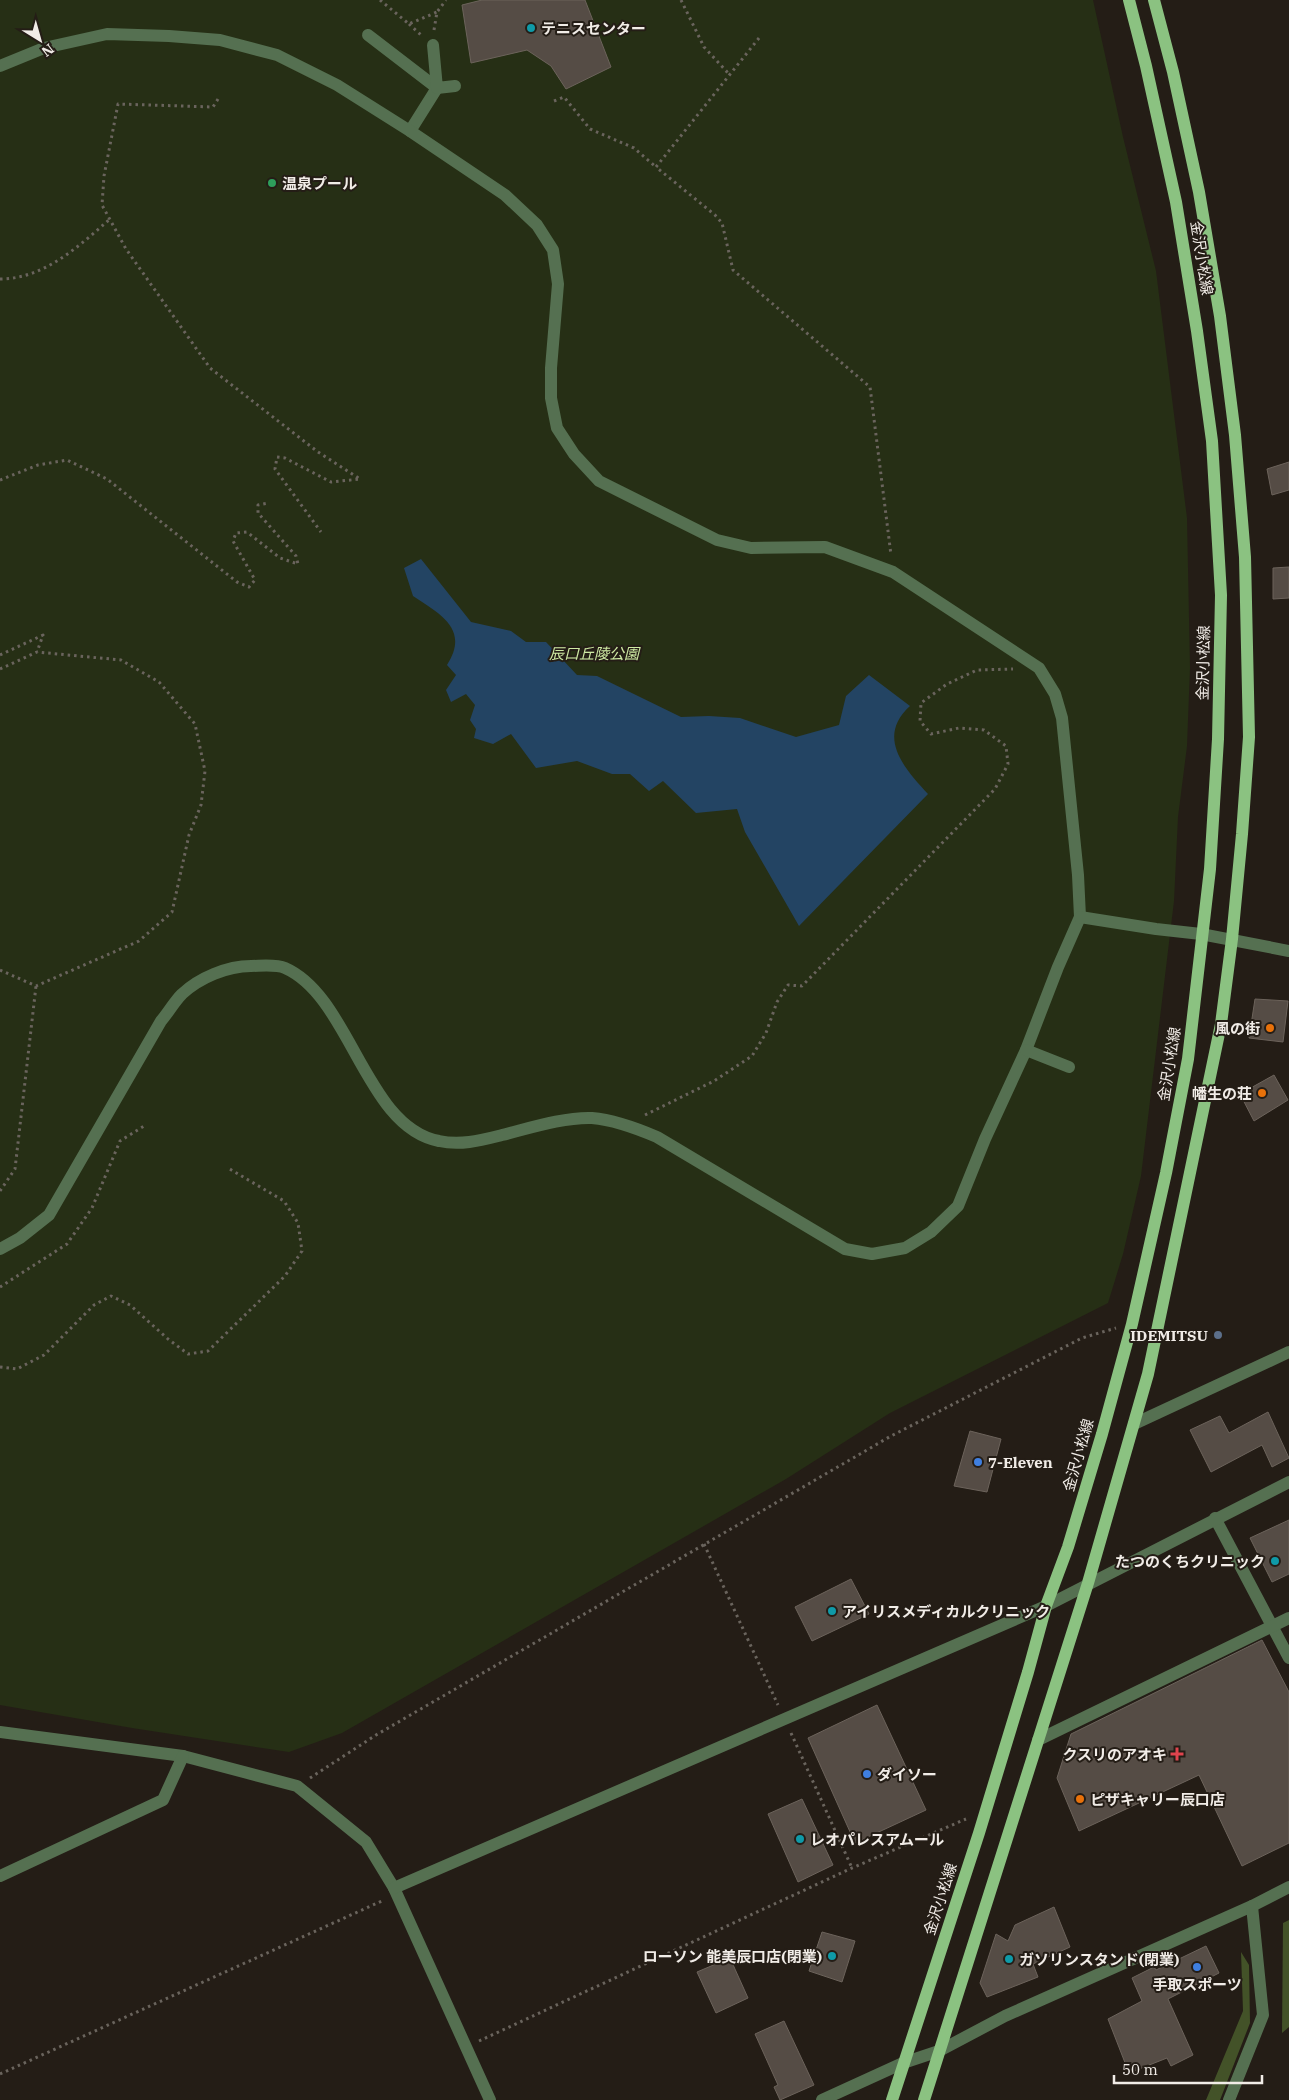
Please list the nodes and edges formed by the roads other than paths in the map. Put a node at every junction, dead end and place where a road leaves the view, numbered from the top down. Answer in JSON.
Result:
{"nodes":[{"id":1,"x":1129,"y":0,"type":"edge"},
{"id":2,"x":1154,"y":0,"type":"edge"},
{"id":3,"x":368,"y":35,"type":"dead end"},
{"id":4,"x":432,"y":45,"type":"road end"},
{"id":5,"x":0,"y":66,"type":"edge"},
{"id":6,"x":455,"y":86,"type":"dead end"},
{"id":7,"x":437,"y":88,"type":"junction"},
{"id":8,"x":410,"y":131,"type":"junction"},
{"id":9,"x":1080,"y":917,"type":"junction"},
{"id":10,"x":1201,"y":934,"type":"junction"},
{"id":11,"x":1232,"y":939,"type":"junction"},
{"id":12,"x":1289,"y":951,"type":"edge"},
{"id":13,"x":1026,"y":1050,"type":"junction"},
{"id":14,"x":1069,"y":1067,"type":"dead end"},
{"id":15,"x":0,"y":1249,"type":"edge"},
{"id":16,"x":1289,"y":1352,"type":"edge"},
{"id":17,"x":1134,"y":1424,"type":"junction"},
{"id":18,"x":1289,"y":1482,"type":"edge"},
{"id":19,"x":1215,"y":1518,"type":"junction"},
{"id":20,"x":1088,"y":1583,"type":"junction"},
{"id":21,"x":1046,"y":1606,"type":"junction"},
{"id":22,"x":1289,"y":1618,"type":"edge"},
{"id":23,"x":1273,"y":1626,"type":"junction"},
{"id":24,"x":1289,"y":1658,"type":"edge"},
{"id":25,"x":0,"y":1732,"type":"edge"},
{"id":26,"x":1038,"y":1740,"type":"junction"},
{"id":27,"x":183,"y":1756,"type":"junction"},
{"id":28,"x":0,"y":1876,"type":"edge"},
{"id":29,"x":1289,"y":1887,"type":"edge"},
{"id":30,"x":394,"y":1888,"type":"junction"},
{"id":31,"x":1252,"y":1906,"type":"junction"},
{"id":32,"x":939,"y":2051,"type":"junction"},
{"id":33,"x":904,"y":2063,"type":"junction"},
{"id":34,"x":490,"y":2100,"type":"edge"},
{"id":35,"x":822,"y":2100,"type":"edge"},
{"id":36,"x":892,"y":2100,"type":"edge"},
{"id":37,"x":924,"y":2100,"type":"edge"},
{"id":38,"x":1230,"y":2100,"type":"edge"}],
"edges":[{"from":1,"to":10,"type":"main road","name":"金沢小松線"},
{"from":2,"to":11,"type":"main road","name":"金沢小松線"},
{"from":3,"to":7,"type":"street"},
{"from":4,"to":7,"type":"street"},
{"from":5,"to":8,"type":"street"},
{"from":6,"to":7,"type":"street"},
{"from":7,"to":8,"type":"street"},
{"from":8,"to":9,"type":"street"},
{"from":9,"to":10,"type":"street"},
{"from":9,"to":13,"type":"street"},
{"from":10,"to":11,"type":"street"},
{"from":10,"to":21,"type":"main road","name":"金沢小松線"},
{"from":11,"to":12,"type":"street"},
{"from":11,"to":17,"type":"main road","name":"金沢小松線"},
{"from":13,"to":14,"type":"street"},
{"from":13,"to":15,"type":"street"},
{"from":16,"to":17,"type":"street"},
{"from":17,"to":20,"type":"main road","name":"金沢小松線"},
{"from":18,"to":19,"type":"street"},
{"from":19,"to":20,"type":"street"},
{"from":19,"to":23,"type":"street"},
{"from":20,"to":21,"type":"street"},
{"from":20,"to":26,"type":"main road","name":"金沢小松線"},
{"from":21,"to":30,"type":"street"},
{"from":21,"to":33,"type":"main road","name":"金沢小松線"},
{"from":22,"to":23,"type":"street"},
{"from":23,"to":24,"type":"street"},
{"from":23,"to":26,"type":"street"},
{"from":25,"to":27,"type":"street"},
{"from":26,"to":32,"type":"main road","name":"金沢小松線"},
{"from":27,"to":28,"type":"street"},
{"from":27,"to":30,"type":"street"},
{"from":29,"to":31,"type":"street"},
{"from":30,"to":34,"type":"street"},
{"from":31,"to":32,"type":"street"},
{"from":31,"to":38,"type":"street"},
{"from":32,"to":33,"type":"street"},
{"from":32,"to":37,"type":"main road","name":"金沢小松線"},
{"from":33,"to":35,"type":"street"},
{"from":33,"to":36,"type":"main road","name":"金沢小松線"}]}
